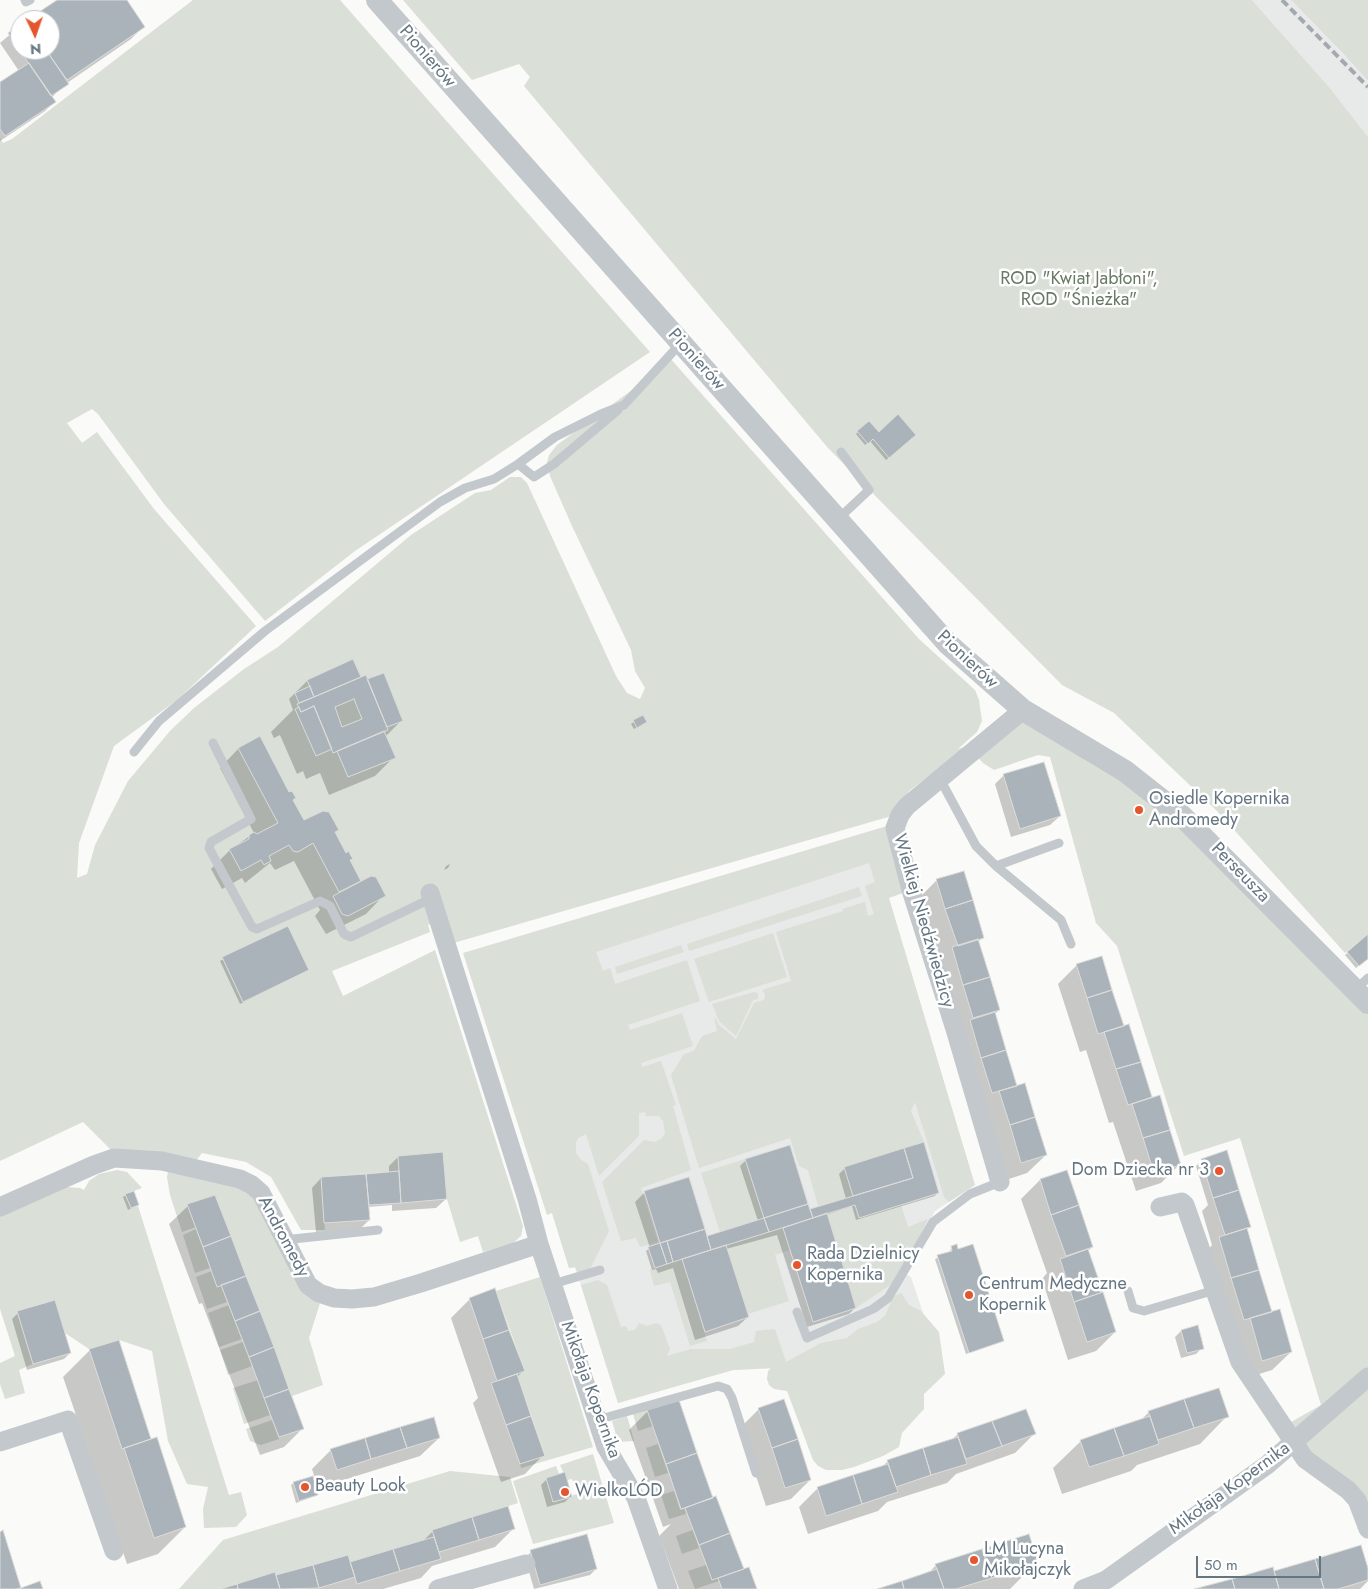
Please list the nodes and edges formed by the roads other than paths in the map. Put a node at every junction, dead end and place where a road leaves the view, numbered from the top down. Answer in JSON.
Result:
{"nodes":[{"id":1,"x":25,"y":0,"type":"edge"},
{"id":2,"x":30,"y":0,"type":"edge"},
{"id":3,"x":377,"y":0,"type":"edge"},
{"id":4,"x":681,"y":343,"type":"junction"},
{"id":5,"x":624,"y":405,"type":"junction"},
{"id":6,"x":841,"y":452,"type":"dead end"},
{"id":7,"x":518,"y":464,"type":"junction"},
{"id":8,"x":837,"y":520,"type":"junction"},
{"id":9,"x":1024,"y":710,"type":"junction"},
{"id":10,"x":213,"y":743,"type":"dead end"},
{"id":11,"x":134,"y":752,"type":"dead end"},
{"id":12,"x":940,"y":779,"type":"junction"},
{"id":13,"x":1059,"y":843,"type":"dead end"},
{"id":14,"x":996,"y":866,"type":"junction"},
{"id":15,"x":430,"y":893,"type":"joint"},
{"id":16,"x":1071,"y":944,"type":"dead end"},
{"id":17,"x":1364,"y":990,"type":"edge"},
{"id":18,"x":1000,"y":1182,"type":"joint"},
{"id":19,"x":0,"y":1207,"type":"edge"},
{"id":20,"x":1160,"y":1207,"type":"dead end"},
{"id":21,"x":378,"y":1230,"type":"dead end"},
{"id":22,"x":293,"y":1239,"type":"dead end"},
{"id":23,"x":539,"y":1244,"type":"junction"},
{"id":24,"x":600,"y":1270,"type":"dead end"},
{"id":25,"x":553,"y":1284,"type":"junction"},
{"id":26,"x":1215,"y":1290,"type":"junction"},
{"id":27,"x":1128,"y":1291,"type":"dead end"},
{"id":28,"x":797,"y":1312,"type":"dead end"},
{"id":29,"x":1368,"y":1377,"type":"edge"},
{"id":30,"x":597,"y":1420,"type":"junction"},
{"id":31,"x":0,"y":1442,"type":"edge"},
{"id":32,"x":1293,"y":1444,"type":"junction"},
{"id":33,"x":756,"y":1473,"type":"dead end"},
{"id":34,"x":1368,"y":1529,"type":"edge"},
{"id":35,"x":114,"y":1552,"type":"dead end"},
{"id":36,"x":526,"y":1564,"type":"dead end"},
{"id":37,"x":438,"y":1589,"type":"edge"},
{"id":38,"x":668,"y":1589,"type":"edge"},
{"id":39,"x":1084,"y":1589,"type":"edge"}],
"edges":[{"from":1,"to":2,"type":"lane"},
{"from":3,"to":4,"type":"street","name":"Pionierów"},
{"from":4,"to":5,"type":"lane"},
{"from":4,"to":8,"type":"street","name":"Pionierów"},
{"from":5,"to":7,"type":"lane"},
{"from":5,"to":7,"type":"lane"},
{"from":6,"to":8,"type":"lane"},
{"from":7,"to":11,"type":"lane"},
{"from":8,"to":9,"type":"street","name":"Pionierów"},
{"from":9,"to":12,"type":"street","name":"Wielkiej Niedźwiedzicy"},
{"from":9,"to":17,"type":"street","name":"Perseusza"},
{"from":10,"to":15,"type":"lane"},
{"from":12,"to":14,"type":"lane"},
{"from":12,"to":18,"type":"street","name":"Wielkiej Niedźwiedzicy"},
{"from":13,"to":14,"type":"lane"},
{"from":14,"to":16,"type":"lane"},
{"from":15,"to":23,"type":"street","name":"Mikołaja Kopernika"},
{"from":18,"to":28,"type":"lane"},
{"from":19,"to":23,"type":"street","name":"Andromedy"},
{"from":20,"to":26,"type":"street"},
{"from":21,"to":22,"type":"lane"},
{"from":23,"to":25,"type":"street","name":"Mikołaja Kopernika"},
{"from":24,"to":25,"type":"lane"},
{"from":25,"to":30,"type":"street","name":"Mikołaja Kopernika"},
{"from":26,"to":27,"type":"lane"},
{"from":26,"to":32,"type":"street"},
{"from":29,"to":32,"type":"street","name":"Mikołaja Kopernika"},
{"from":30,"to":33,"type":"lane"},
{"from":30,"to":38,"type":"street","name":"Mikołaja Kopernika"},
{"from":31,"to":35,"type":"street"},
{"from":32,"to":34,"type":"street"},
{"from":32,"to":39,"type":"street","name":"Mikołaja Kopernika"},
{"from":36,"to":37,"type":"street"}]}
